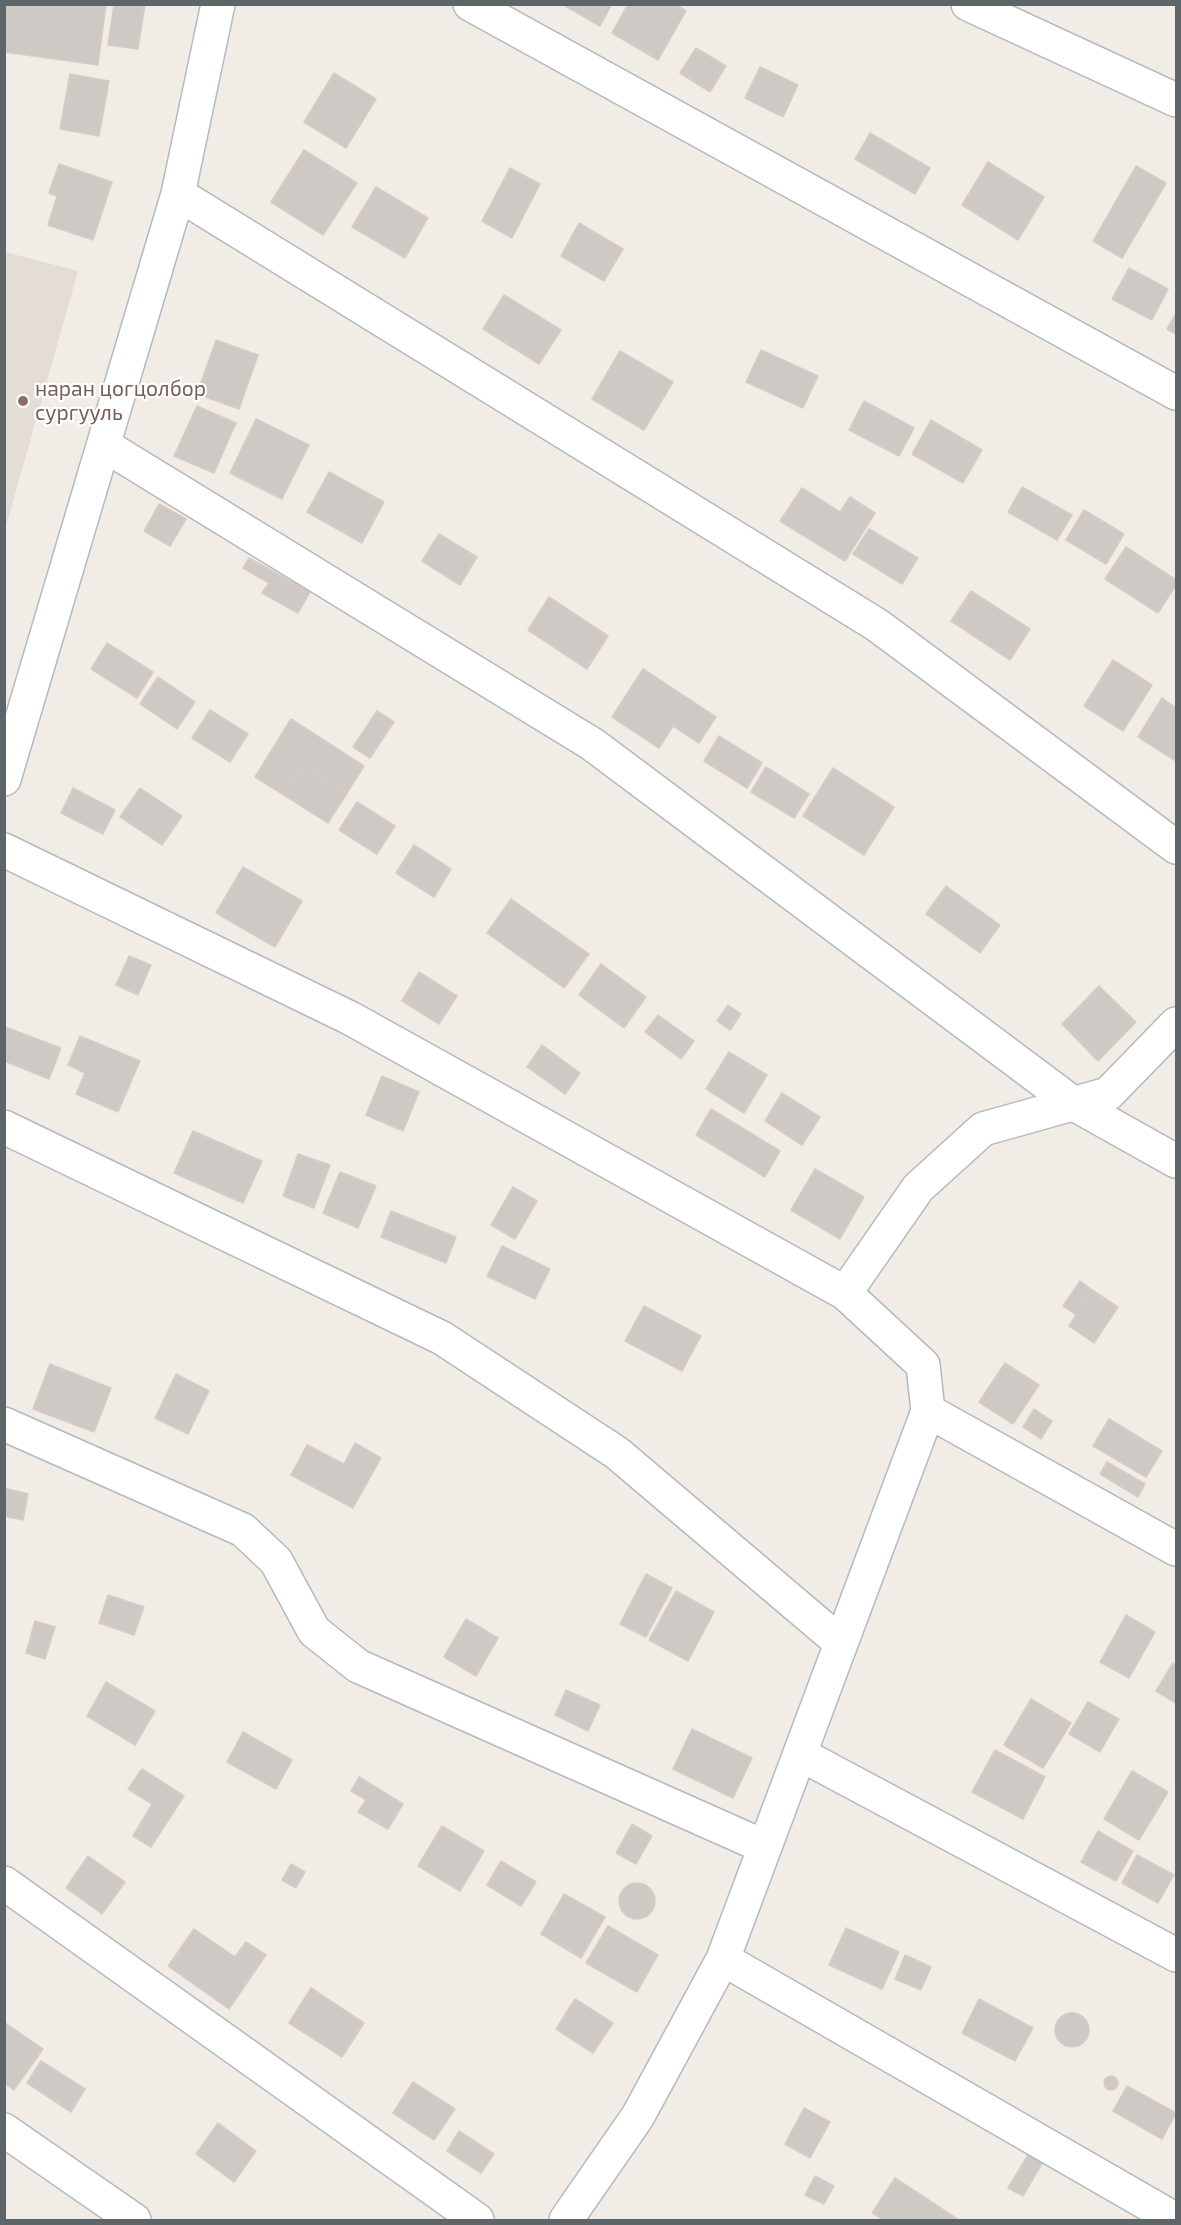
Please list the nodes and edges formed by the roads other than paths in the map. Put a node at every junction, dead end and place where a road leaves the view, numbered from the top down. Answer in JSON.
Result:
{"nodes":[{"id":1,"x":218,"y":4,"type":"edge"},
{"id":2,"x":470,"y":4,"type":"edge"},
{"id":3,"x":968,"y":4,"type":"edge"},
{"id":4,"x":1176,"y":100,"type":"edge"},
{"id":5,"x":178,"y":194,"type":"junction"},
{"id":6,"x":1176,"y":393,"type":"edge"},
{"id":7,"x":104,"y":445,"type":"junction"},
{"id":8,"x":4,"y":779,"type":"edge"},
{"id":9,"x":1176,"y":847,"type":"edge"},
{"id":10,"x":4,"y":850,"type":"edge"},
{"id":11,"x":1176,"y":1024,"type":"edge"},
{"id":12,"x":1074,"y":1104,"type":"junction"},
{"id":13,"x":4,"y":1127,"type":"edge"},
{"id":14,"x":1176,"y":1161,"type":"edge"},
{"id":15,"x":845,"y":1293,"type":"junction"},
{"id":16,"x":928,"y":1412,"type":"junction"},
{"id":17,"x":4,"y":1424,"type":"edge"},
{"id":18,"x":1176,"y":1550,"type":"edge"},
{"id":19,"x":841,"y":1643,"type":"junction"},
{"id":20,"x":800,"y":1754,"type":"junction"},
{"id":21,"x":765,"y":1847,"type":"junction"},
{"id":22,"x":4,"y":1883,"type":"edge"},
{"id":23,"x":1176,"y":1955,"type":"edge"},
{"id":24,"x":723,"y":1959,"type":"junction"},
{"id":25,"x":4,"y":2130,"type":"edge"},
{"id":26,"x":134,"y":2220,"type":"edge"},
{"id":27,"x":477,"y":2220,"type":"edge"},
{"id":28,"x":566,"y":2220,"type":"edge"},
{"id":29,"x":1176,"y":2220,"type":"edge"}],
"edges":[{"from":1,"to":5,"type":"street"},
{"from":2,"to":6,"type":"street"},
{"from":3,"to":4,"type":"street"},
{"from":5,"to":7,"type":"street"},
{"from":5,"to":9,"type":"street"},
{"from":7,"to":8,"type":"street"},
{"from":7,"to":12,"type":"street"},
{"from":10,"to":15,"type":"street"},
{"from":11,"to":12,"type":"street"},
{"from":12,"to":14,"type":"street"},
{"from":12,"to":15,"type":"street"},
{"from":13,"to":19,"type":"street"},
{"from":15,"to":16,"type":"street"},
{"from":16,"to":18,"type":"street"},
{"from":16,"to":19,"type":"street"},
{"from":17,"to":21,"type":"street"},
{"from":19,"to":20,"type":"street"},
{"from":20,"to":21,"type":"street"},
{"from":20,"to":23,"type":"street"},
{"from":21,"to":24,"type":"street"},
{"from":22,"to":27,"type":"street"},
{"from":24,"to":28,"type":"street"},
{"from":24,"to":29,"type":"street"},
{"from":25,"to":26,"type":"street"}]}
